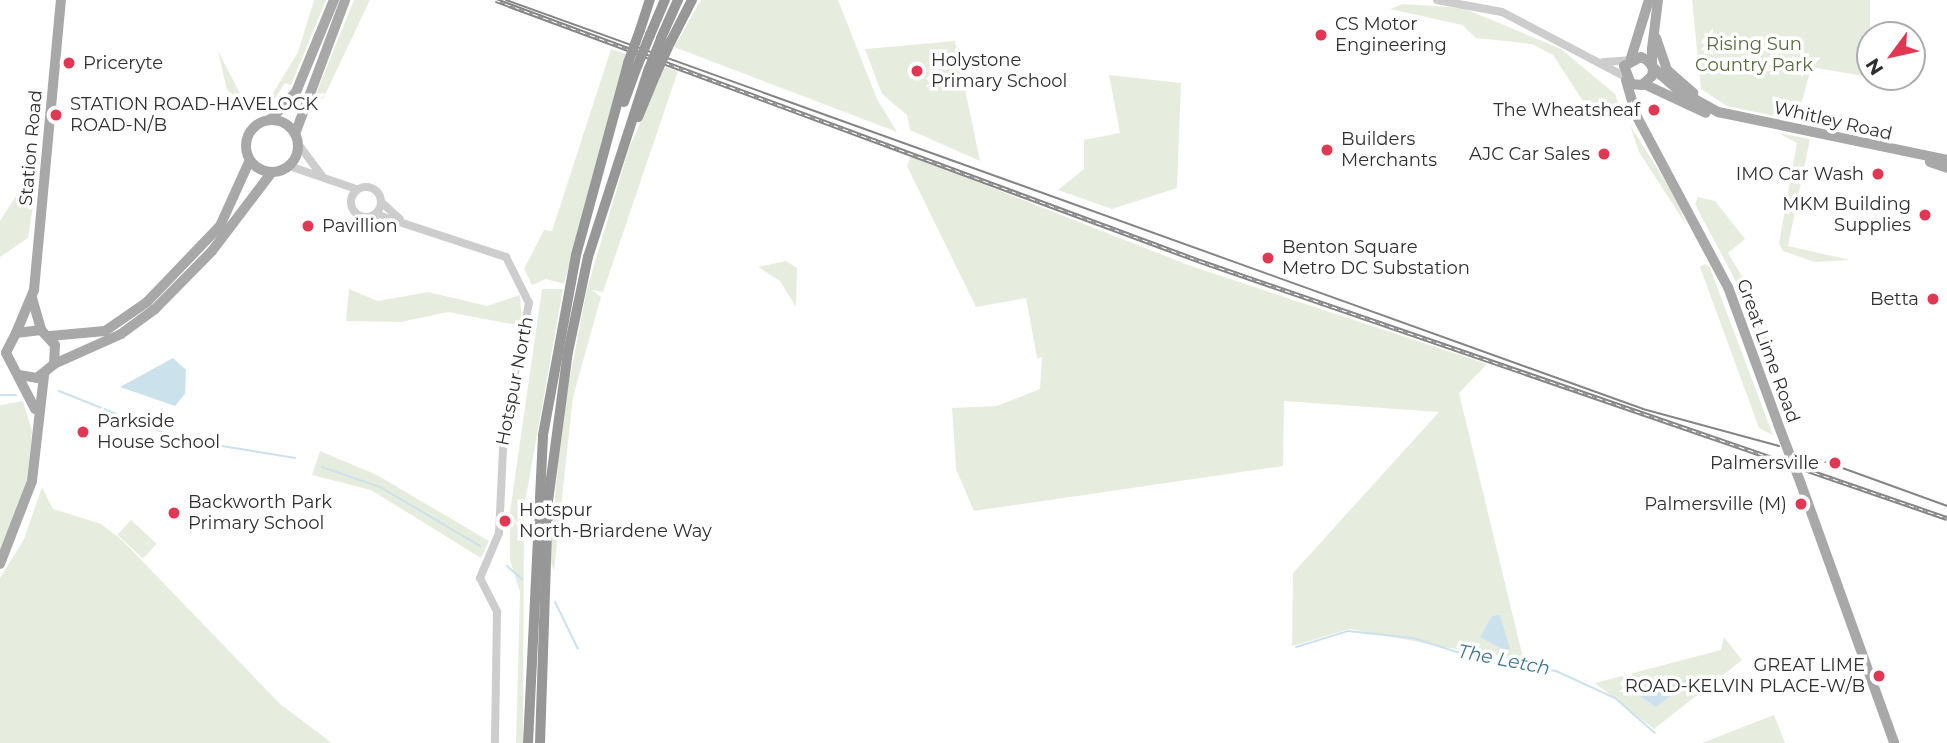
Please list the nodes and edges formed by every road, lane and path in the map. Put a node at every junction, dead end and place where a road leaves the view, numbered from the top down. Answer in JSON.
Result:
{"nodes":[{"id":1,"x":61,"y":0,"type":"edge"},
{"id":2,"x":334,"y":0,"type":"edge"},
{"id":3,"x":345,"y":0,"type":"edge"},
{"id":4,"x":650,"y":0,"type":"edge"},
{"id":5,"x":665,"y":0,"type":"edge"},
{"id":6,"x":678,"y":0,"type":"edge"},
{"id":7,"x":692,"y":0,"type":"edge"},
{"id":8,"x":1437,"y":0,"type":"edge"},
{"id":9,"x":1649,"y":0,"type":"edge"},
{"id":10,"x":1658,"y":0,"type":"edge"},
{"id":11,"x":1654,"y":31,"type":"junction"},
{"id":12,"x":656,"y":36,"type":"junction"},
{"id":13,"x":1630,"y":59,"type":"junction"},
{"id":14,"x":1601,"y":62,"type":"junction"},
{"id":15,"x":1652,"y":66,"type":"junction"},
{"id":16,"x":643,"y":69,"type":"junction"},
{"id":17,"x":1625,"y":78,"type":"junction"},
{"id":18,"x":1643,"y":85,"type":"junction"},
{"id":19,"x":1630,"y":101,"type":"junction"},
{"id":20,"x":1738,"y":117,"type":"junction"},
{"id":21,"x":270,"y":120,"type":"junction"},
{"id":22,"x":297,"y":139,"type":"junction"},
{"id":23,"x":250,"y":160,"type":"junction"},
{"id":24,"x":1947,"y":164,"type":"edge"},
{"id":25,"x":289,"y":166,"type":"junction"},
{"id":26,"x":272,"y":172,"type":"junction"},
{"id":27,"x":321,"y":175,"type":"junction"},
{"id":28,"x":337,"y":186,"type":"junction"},
{"id":29,"x":356,"y":190,"type":"junction"},
{"id":30,"x":381,"y":202,"type":"junction"},
{"id":31,"x":351,"y":206,"type":"junction"},
{"id":32,"x":375,"y":214,"type":"junction"},
{"id":33,"x":400,"y":219,"type":"junction"},
{"id":34,"x":32,"y":298,"type":"junction"},
{"id":35,"x":46,"y":333,"type":"junction"},
{"id":36,"x":9,"y":337,"type":"edge"},
{"id":37,"x":0,"y":363,"type":"edge"},
{"id":38,"x":54,"y":364,"type":"junction"},
{"id":39,"x":16,"y":373,"type":"junction"},
{"id":40,"x":44,"y":375,"type":"junction"},
{"id":41,"x":36,"y":410,"type":"junction"},
{"id":42,"x":0,"y":564,"type":"edge"},
{"id":43,"x":495,"y":743,"type":"edge"},
{"id":44,"x":528,"y":743,"type":"edge"},
{"id":45,"x":540,"y":743,"type":"edge"},
{"id":46,"x":1894,"y":743,"type":"edge"}],
"edges":[{"from":1,"to":34,"type":"main road","name":"Station Road"},
{"from":2,"to":21,"type":"main road"},
{"from":3,"to":22,"type":"main road"},
{"from":4,"to":12,"type":"highway"},
{"from":5,"to":12,"type":"highway"},
{"from":6,"to":12,"type":"highway"},
{"from":7,"to":12,"type":"highway"},
{"from":8,"to":14,"type":"street"},
{"from":9,"to":13,"type":"main road"},
{"from":10,"to":11,"type":"main road"},
{"from":11,"to":15,"type":"main road"},
{"from":11,"to":20,"type":"main road"},
{"from":12,"to":16,"type":"highway","bridge":true},
{"from":12,"to":16,"type":"highway","bridge":true},
{"from":13,"to":14,"type":"street"},
{"from":13,"to":15,"type":"main road"},
{"from":13,"to":17,"type":"main road"},
{"from":14,"to":17,"type":"street"},
{"from":15,"to":18,"type":"main road"},
{"from":15,"to":20,"type":"main road","name":"Whitley Road"},
{"from":16,"to":44,"type":"highway"},
{"from":16,"to":45,"type":"highway"},
{"from":17,"to":18,"type":"main road","name":"Whitley Road"},
{"from":17,"to":19,"type":"main road","name":"Great Lime Road"},
{"from":18,"to":19,"type":"main road"},
{"from":18,"to":20,"type":"main road","name":"Whitley Road"},
{"from":19,"to":46,"type":"main road","name":"Great Lime Road","bridge":true},
{"from":20,"to":24,"type":"main road","name":"Whitley Road"},
{"from":21,"to":22,"type":"main road"},
{"from":21,"to":23,"type":"main road"},
{"from":22,"to":25,"type":"main road"},
{"from":22,"to":27,"type":"street"},
{"from":23,"to":26,"type":"main road"},
{"from":23,"to":35,"type":"main road"},
{"from":25,"to":26,"type":"main road"},
{"from":25,"to":27,"type":"street"},
{"from":26,"to":38,"type":"main road"},
{"from":27,"to":28,"type":"street"},
{"from":28,"to":29,"type":"street"},
{"from":28,"to":31,"type":"street"},
{"from":29,"to":30,"type":"street"},
{"from":29,"to":31,"type":"street"},
{"from":30,"to":32,"type":"street"},
{"from":30,"to":33,"type":"street"},
{"from":31,"to":32,"type":"street"},
{"from":32,"to":33,"type":"street"},
{"from":33,"to":43,"type":"street","name":"Hotspur North"},
{"from":34,"to":35,"type":"main road","name":"Station Road"},
{"from":34,"to":36,"type":"main road","name":"Station Road"},
{"from":35,"to":36,"type":"main road"},
{"from":35,"to":38,"type":"main road"},
{"from":36,"to":39,"type":"main road"},
{"from":37,"to":39,"type":"main road"},
{"from":38,"to":40,"type":"main road"},
{"from":39,"to":40,"type":"main road"},
{"from":39,"to":41,"type":"main road"},
{"from":40,"to":41,"type":"main road"},
{"from":41,"to":42,"type":"main road"}]}
